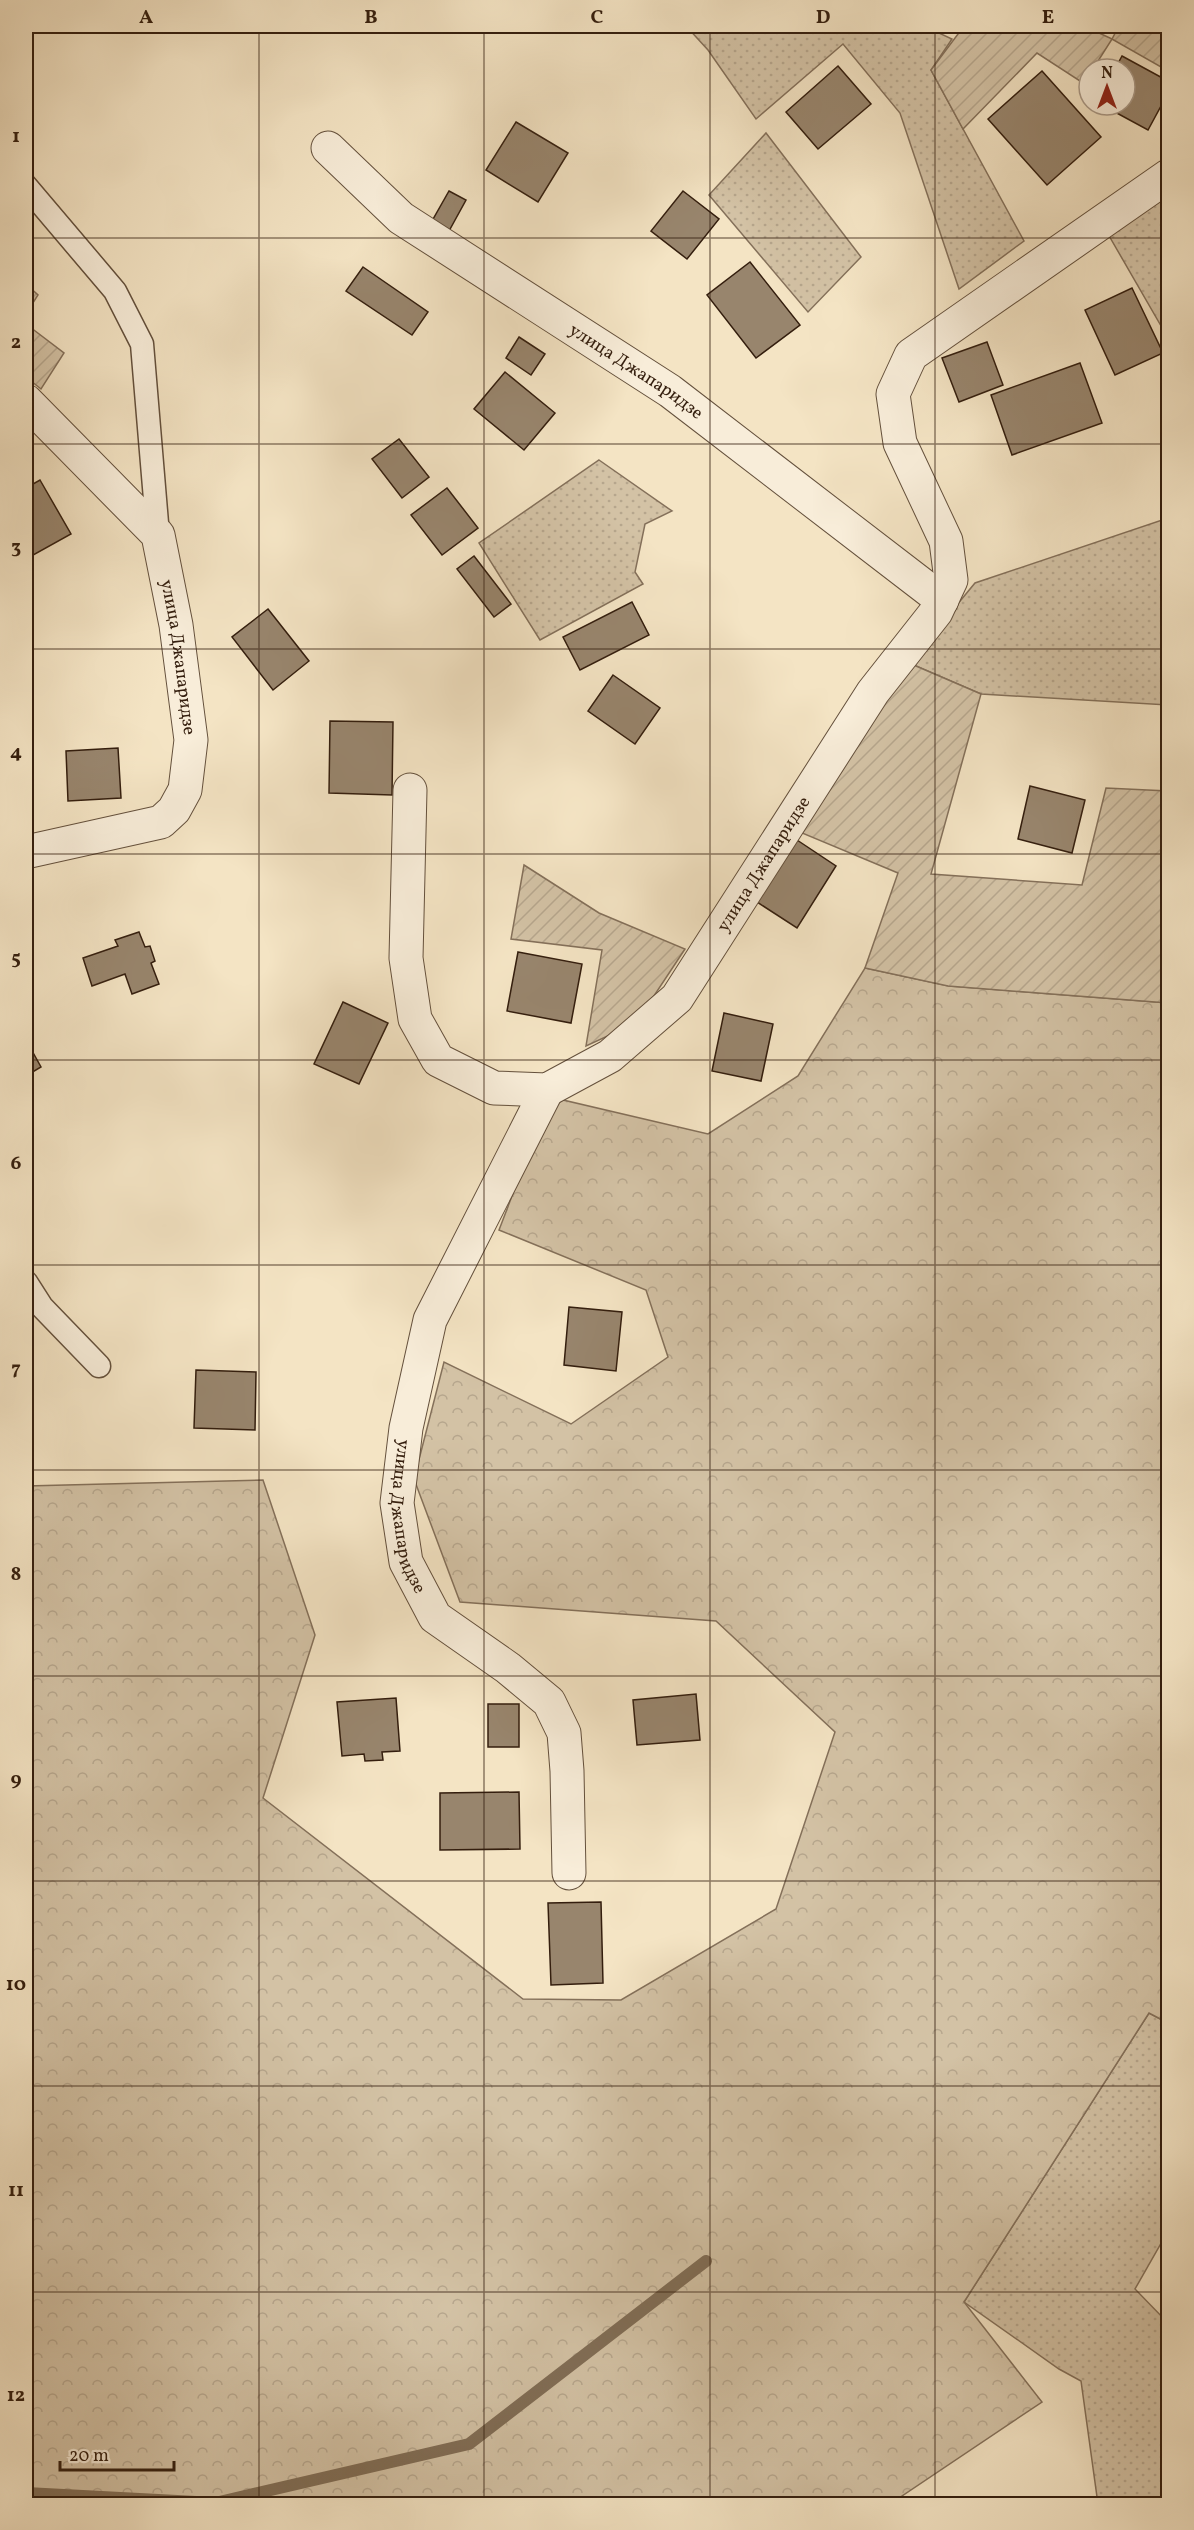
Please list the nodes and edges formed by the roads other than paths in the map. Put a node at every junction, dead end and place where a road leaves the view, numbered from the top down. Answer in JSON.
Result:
{"nodes":[{"id":1,"x":328,"y":148,"type":"dead end"},
{"id":2,"x":1168,"y":176,"type":"edge"},
{"id":3,"x":26,"y":186,"type":"edge"},
{"id":4,"x":26,"y":401,"type":"edge"},
{"id":5,"x":158,"y":534,"type":"junction"},
{"id":6,"x":942,"y":600,"type":"junction"},
{"id":7,"x":410,"y":790,"type":"dead end"},
{"id":8,"x":26,"y":852,"type":"edge"},
{"id":9,"x":547,"y":1090,"type":"junction"},
{"id":10,"x":26,"y":1282,"type":"edge"},
{"id":11,"x":99,"y":1365,"type":"dead end"},
{"id":12,"x":568,"y":1873,"type":"dead end"}],
"edges":[{"from":1,"to":6,"type":"street","name":"улица Джапаридзе"},
{"from":2,"to":6,"type":"street","name":"улица Джапаридзе"},
{"from":3,"to":5,"type":"lane"},
{"from":4,"to":5,"type":"street"},
{"from":5,"to":8,"type":"street","name":"улица Джапаридзе"},
{"from":6,"to":9,"type":"street","name":"улица Джапаридзе"},
{"from":7,"to":9,"type":"street"},
{"from":9,"to":12,"type":"street","name":"улица Джапаридзе"},
{"from":10,"to":11,"type":"lane"}]}
